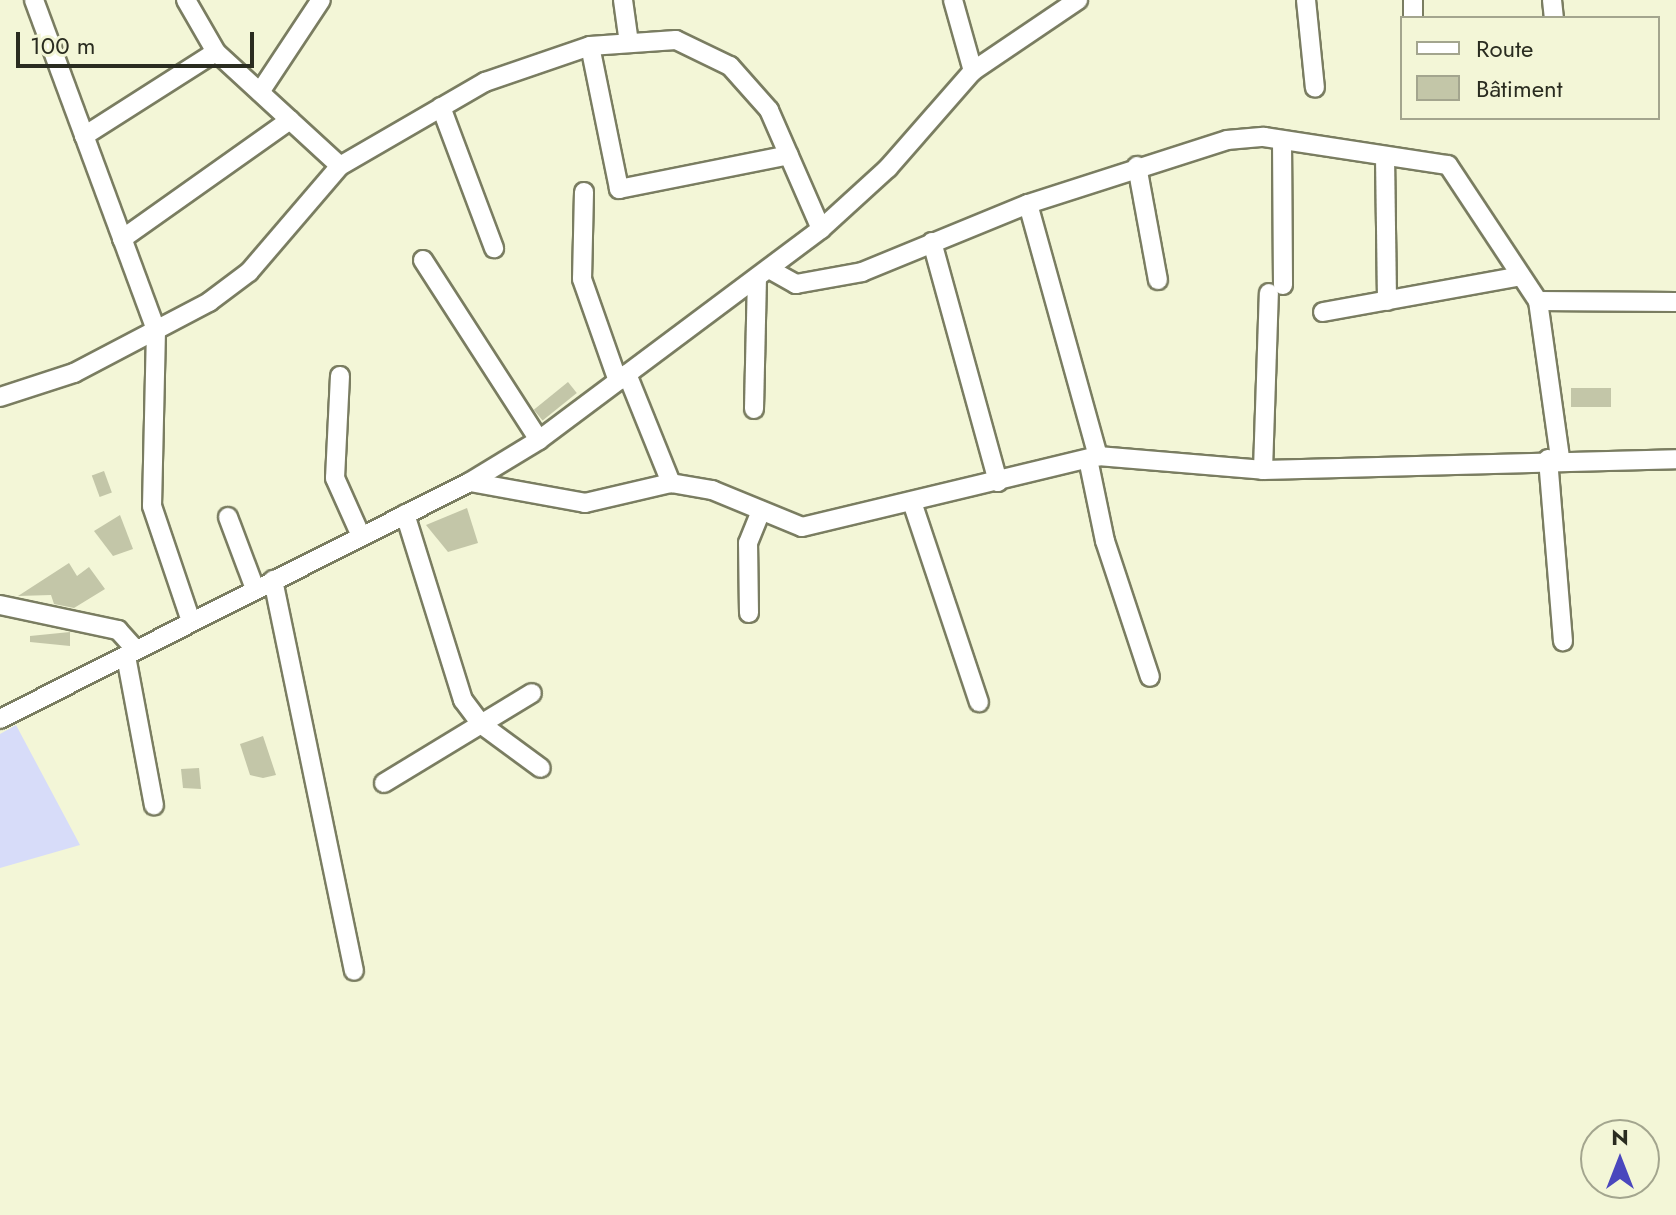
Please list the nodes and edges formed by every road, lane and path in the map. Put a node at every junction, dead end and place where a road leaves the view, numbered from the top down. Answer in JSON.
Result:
{"nodes":[{"id":1,"x":34,"y":0,"type":"edge"},
{"id":2,"x":186,"y":0,"type":"edge"},
{"id":3,"x":321,"y":0,"type":"edge"},
{"id":4,"x":623,"y":0,"type":"edge"},
{"id":5,"x":953,"y":0,"type":"edge"},
{"id":6,"x":1078,"y":0,"type":"edge"},
{"id":7,"x":1306,"y":0,"type":"edge"},
{"id":8,"x":629,"y":43,"type":"junction"},
{"id":9,"x":590,"y":46,"type":"junction"},
{"id":10,"x":216,"y":52,"type":"junction"},
{"id":11,"x":973,"y":71,"type":"junction"},
{"id":12,"x":1315,"y":88,"type":"dead end"},
{"id":13,"x":260,"y":92,"type":"junction"},
{"id":14,"x":441,"y":107,"type":"junction"},
{"id":15,"x":290,"y":120,"type":"junction"},
{"id":16,"x":84,"y":136,"type":"junction"},
{"id":17,"x":1282,"y":140,"type":"junction"},
{"id":18,"x":789,"y":155,"type":"junction"},
{"id":19,"x":1385,"y":156,"type":"junction"},
{"id":20,"x":340,"y":166,"type":"junction"},
{"id":21,"x":1137,"y":166,"type":"junction"},
{"id":22,"x":584,"y":192,"type":"dead end"},
{"id":23,"x":1028,"y":204,"type":"junction"},
{"id":24,"x":821,"y":229,"type":"junction"},
{"id":25,"x":122,"y":239,"type":"junction"},
{"id":26,"x":932,"y":242,"type":"junction"},
{"id":27,"x":494,"y":248,"type":"dead end"},
{"id":28,"x":423,"y":260,"type":"dead end"},
{"id":29,"x":763,"y":274,"type":"junction"},
{"id":30,"x":1521,"y":276,"type":"junction"},
{"id":31,"x":1158,"y":280,"type":"dead end"},
{"id":32,"x":1387,"y":301,"type":"junction"},
{"id":33,"x":1538,"y":301,"type":"junction"},
{"id":34,"x":1676,"y":302,"type":"edge"},
{"id":35,"x":1323,"y":312,"type":"dead end"},
{"id":36,"x":156,"y":330,"type":"junction"},
{"id":37,"x":340,"y":376,"type":"dead end"},
{"id":38,"x":622,"y":378,"type":"junction"},
{"id":39,"x":0,"y":397,"type":"edge"},
{"id":40,"x":754,"y":409,"type":"dead end"},
{"id":41,"x":539,"y":440,"type":"junction"},
{"id":42,"x":1093,"y":457,"type":"junction"},
{"id":43,"x":1554,"y":458,"type":"junction"},
{"id":44,"x":1676,"y":459,"type":"edge"},
{"id":45,"x":1263,"y":470,"type":"junction"},
{"id":46,"x":470,"y":482,"type":"junction"},
{"id":47,"x":998,"y":482,"type":"junction"},
{"id":48,"x":671,"y":483,"type":"junction"},
{"id":49,"x":913,"y":505,"type":"junction"},
{"id":50,"x":761,"y":510,"type":"junction"},
{"id":51,"x":405,"y":514,"type":"junction"},
{"id":52,"x":228,"y":517,"type":"dead end"},
{"id":53,"x":361,"y":536,"type":"junction"},
{"id":54,"x":273,"y":580,"type":"junction"},
{"id":55,"x":255,"y":589,"type":"junction"},
{"id":56,"x":0,"y":605,"type":"edge"},
{"id":57,"x":749,"y":613,"type":"dead end"},
{"id":58,"x":191,"y":621,"type":"junction"},
{"id":59,"x":1563,"y":641,"type":"dead end"},
{"id":60,"x":131,"y":653,"type":"junction"},
{"id":61,"x":1150,"y":677,"type":"dead end"},
{"id":62,"x":532,"y":693,"type":"dead end"},
{"id":63,"x":979,"y":702,"type":"dead end"},
{"id":64,"x":0,"y":719,"type":"edge"},
{"id":65,"x":481,"y":724,"type":"junction"},
{"id":66,"x":541,"y":768,"type":"dead end"},
{"id":67,"x":384,"y":783,"type":"dead end"},
{"id":68,"x":154,"y":805,"type":"dead end"},
{"id":69,"x":354,"y":971,"type":"dead end"}],
"edges":[{"from":1,"to":16,"type":"street"},
{"from":2,"to":10,"type":"street"},
{"from":3,"to":13,"type":"street"},
{"from":4,"to":8,"type":"street"},
{"from":5,"to":11,"type":"street"},
{"from":6,"to":11,"type":"street"},
{"from":7,"to":12,"type":"street"},
{"from":8,"to":9,"type":"street"},
{"from":8,"to":18,"type":"street"},
{"from":9,"to":14,"type":"street"},
{"from":9,"to":18,"type":"street"},
{"from":10,"to":13,"type":"street"},
{"from":10,"to":16,"type":"street"},
{"from":11,"to":24,"type":"street"},
{"from":13,"to":15,"type":"street"},
{"from":14,"to":20,"type":"street"},
{"from":14,"to":27,"type":"street"},
{"from":15,"to":20,"type":"street"},
{"from":15,"to":25,"type":"street"},
{"from":16,"to":25,"type":"street"},
{"from":17,"to":19,"type":"street"},
{"from":17,"to":21,"type":"street"},
{"from":17,"to":45,"type":"street"},
{"from":18,"to":24,"type":"street"},
{"from":19,"to":30,"type":"street"},
{"from":19,"to":32,"type":"street"},
{"from":20,"to":36,"type":"street"},
{"from":21,"to":23,"type":"street"},
{"from":21,"to":31,"type":"street"},
{"from":22,"to":38,"type":"street"},
{"from":23,"to":26,"type":"street"},
{"from":23,"to":42,"type":"street"},
{"from":24,"to":29,"type":"street"},
{"from":25,"to":36,"type":"street"},
{"from":26,"to":29,"type":"street"},
{"from":26,"to":47,"type":"street"},
{"from":28,"to":41,"type":"street"},
{"from":29,"to":38,"type":"street"},
{"from":29,"to":40,"type":"street"},
{"from":30,"to":32,"type":"street"},
{"from":30,"to":33,"type":"street"},
{"from":32,"to":35,"type":"street"},
{"from":33,"to":34,"type":"street"},
{"from":33,"to":43,"type":"street"},
{"from":36,"to":39,"type":"street"},
{"from":36,"to":58,"type":"street"},
{"from":37,"to":53,"type":"street"},
{"from":38,"to":41,"type":"street"},
{"from":38,"to":48,"type":"street"},
{"from":41,"to":46,"type":"street"},
{"from":42,"to":45,"type":"street"},
{"from":42,"to":47,"type":"street"},
{"from":42,"to":61,"type":"street"},
{"from":43,"to":44,"type":"street"},
{"from":43,"to":45,"type":"street"},
{"from":43,"to":59,"type":"street"},
{"from":46,"to":48,"type":"street"},
{"from":46,"to":51,"type":"street"},
{"from":47,"to":49,"type":"street"},
{"from":48,"to":50,"type":"street"},
{"from":49,"to":50,"type":"street"},
{"from":49,"to":63,"type":"street"},
{"from":50,"to":57,"type":"street"},
{"from":51,"to":53,"type":"street"},
{"from":51,"to":65,"type":"street"},
{"from":52,"to":55,"type":"street"},
{"from":53,"to":54,"type":"street"},
{"from":54,"to":55,"type":"street"},
{"from":54,"to":69,"type":"street"},
{"from":55,"to":58,"type":"street"},
{"from":56,"to":60,"type":"street"},
{"from":58,"to":60,"type":"street"},
{"from":60,"to":64,"type":"street"},
{"from":60,"to":68,"type":"street"},
{"from":62,"to":65,"type":"street"},
{"from":65,"to":66,"type":"street"},
{"from":65,"to":67,"type":"street"}]}
